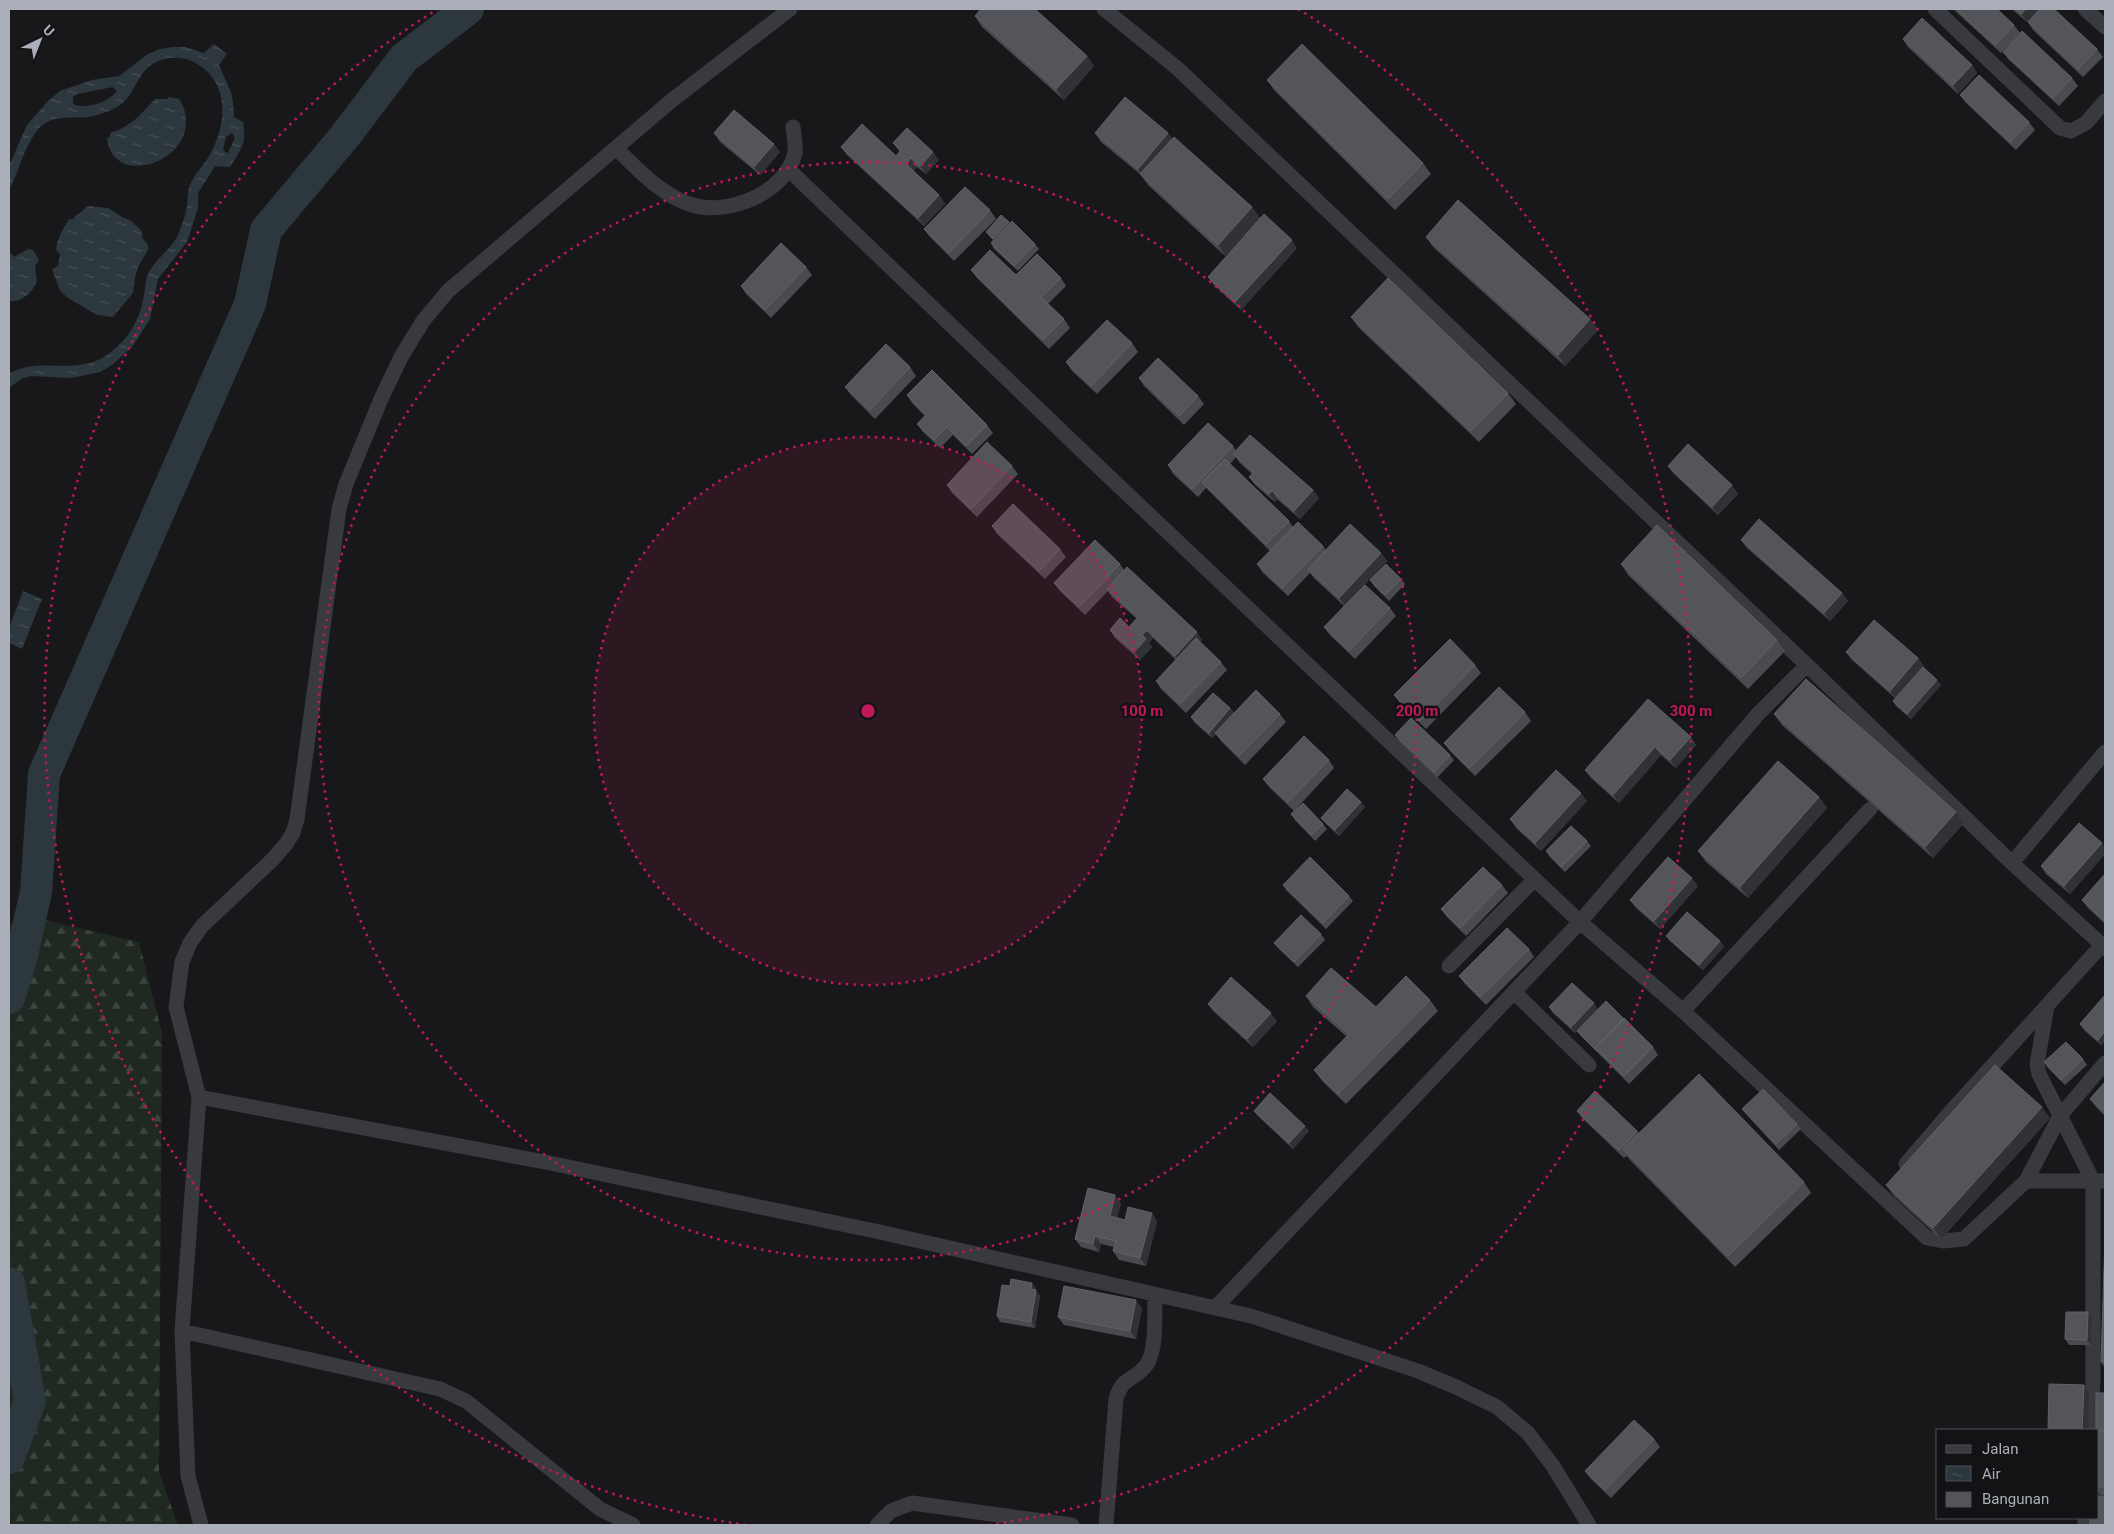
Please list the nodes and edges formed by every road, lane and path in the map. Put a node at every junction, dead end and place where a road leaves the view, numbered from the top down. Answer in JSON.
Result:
{"nodes":[{"id":1,"x":790,"y":9,"type":"edge"},
{"id":2,"x":1104,"y":9,"type":"edge"},
{"id":3,"x":1935,"y":9,"type":"edge"},
{"id":4,"x":2085,"y":9,"type":"edge"},
{"id":5,"x":2105,"y":27,"type":"edge"},
{"id":6,"x":2105,"y":101,"type":"edge"},
{"id":7,"x":793,"y":127,"type":"dead end"},
{"id":8,"x":616,"y":148,"type":"junction"},
{"id":9,"x":788,"y":169,"type":"junction"},
{"id":10,"x":1807,"y":666,"type":"junction"},
{"id":11,"x":2105,"y":752,"type":"edge"},
{"id":12,"x":1870,"y":809,"type":"edge"},
{"id":13,"x":2012,"y":863,"type":"junction"},
{"id":14,"x":1534,"y":878,"type":"junction"},
{"id":15,"x":1580,"y":922,"type":"junction"},
{"id":16,"x":2103,"y":947,"type":"edge"},
{"id":17,"x":1449,"y":966,"type":"dead end"},
{"id":18,"x":1514,"y":992,"type":"junction"},
{"id":19,"x":2046,"y":1006,"type":"junction"},
{"id":20,"x":1683,"y":1012,"type":"junction"},
{"id":21,"x":2105,"y":1063,"type":"edge"},
{"id":22,"x":1589,"y":1066,"type":"dead end"},
{"id":23,"x":198,"y":1097,"type":"junction"},
{"id":24,"x":2060,"y":1116,"type":"junction"},
{"id":25,"x":2026,"y":1181,"type":"junction"},
{"id":26,"x":2099,"y":1181,"type":"edge"},
{"id":27,"x":1881,"y":1194,"type":"junction"},
{"id":28,"x":1155,"y":1294,"type":"junction"},
{"id":29,"x":1216,"y":1308,"type":"junction"},
{"id":30,"x":182,"y":1331,"type":"junction"},
{"id":31,"x":2099,"y":1382,"type":"edge"},
{"id":32,"x":2090,"y":1429,"type":"edge"},
{"id":33,"x":201,"y":1525,"type":"edge"},
{"id":34,"x":633,"y":1525,"type":"edge"},
{"id":35,"x":877,"y":1525,"type":"edge"},
{"id":36,"x":1072,"y":1525,"type":"edge"},
{"id":37,"x":1106,"y":1525,"type":"edge"},
{"id":38,"x":1589,"y":1525,"type":"edge"}],
"edges":[{"from":1,"to":8,"type":"street"},
{"from":2,"to":10,"type":"street"},
{"from":3,"to":6,"type":"street"},
{"from":4,"to":5,"type":"street"},
{"from":7,"to":9,"type":"street"},
{"from":8,"to":9,"type":"street"},
{"from":8,"to":23,"type":"street"},
{"from":9,"to":14,"type":"street"},
{"from":10,"to":13,"type":"street"},
{"from":10,"to":15,"type":"street"},
{"from":11,"to":13,"type":"street"},
{"from":12,"to":20,"type":"street"},
{"from":13,"to":16,"type":"street"},
{"from":14,"to":15,"type":"street"},
{"from":14,"to":17,"type":"street"},
{"from":15,"to":18,"type":"street"},
{"from":15,"to":20,"type":"street"},
{"from":16,"to":19,"type":"street"},
{"from":18,"to":22,"type":"street"},
{"from":18,"to":29,"type":"street"},
{"from":19,"to":24,"type":"street"},
{"from":19,"to":27,"type":"street"},
{"from":20,"to":27,"type":"street"},
{"from":21,"to":24,"type":"street"},
{"from":23,"to":28,"type":"street"},
{"from":23,"to":30,"type":"street"},
{"from":24,"to":25,"type":"street"},
{"from":24,"to":26,"type":"street"},
{"from":25,"to":26,"type":"street"},
{"from":25,"to":27,"type":"street"},
{"from":26,"to":31,"type":"street"},
{"from":28,"to":29,"type":"street"},
{"from":28,"to":37,"type":"street"},
{"from":29,"to":38,"type":"street"},
{"from":30,"to":33,"type":"street"},
{"from":30,"to":34,"type":"street"},
{"from":31,"to":32,"type":"street"},
{"from":35,"to":36,"type":"street"}]}
